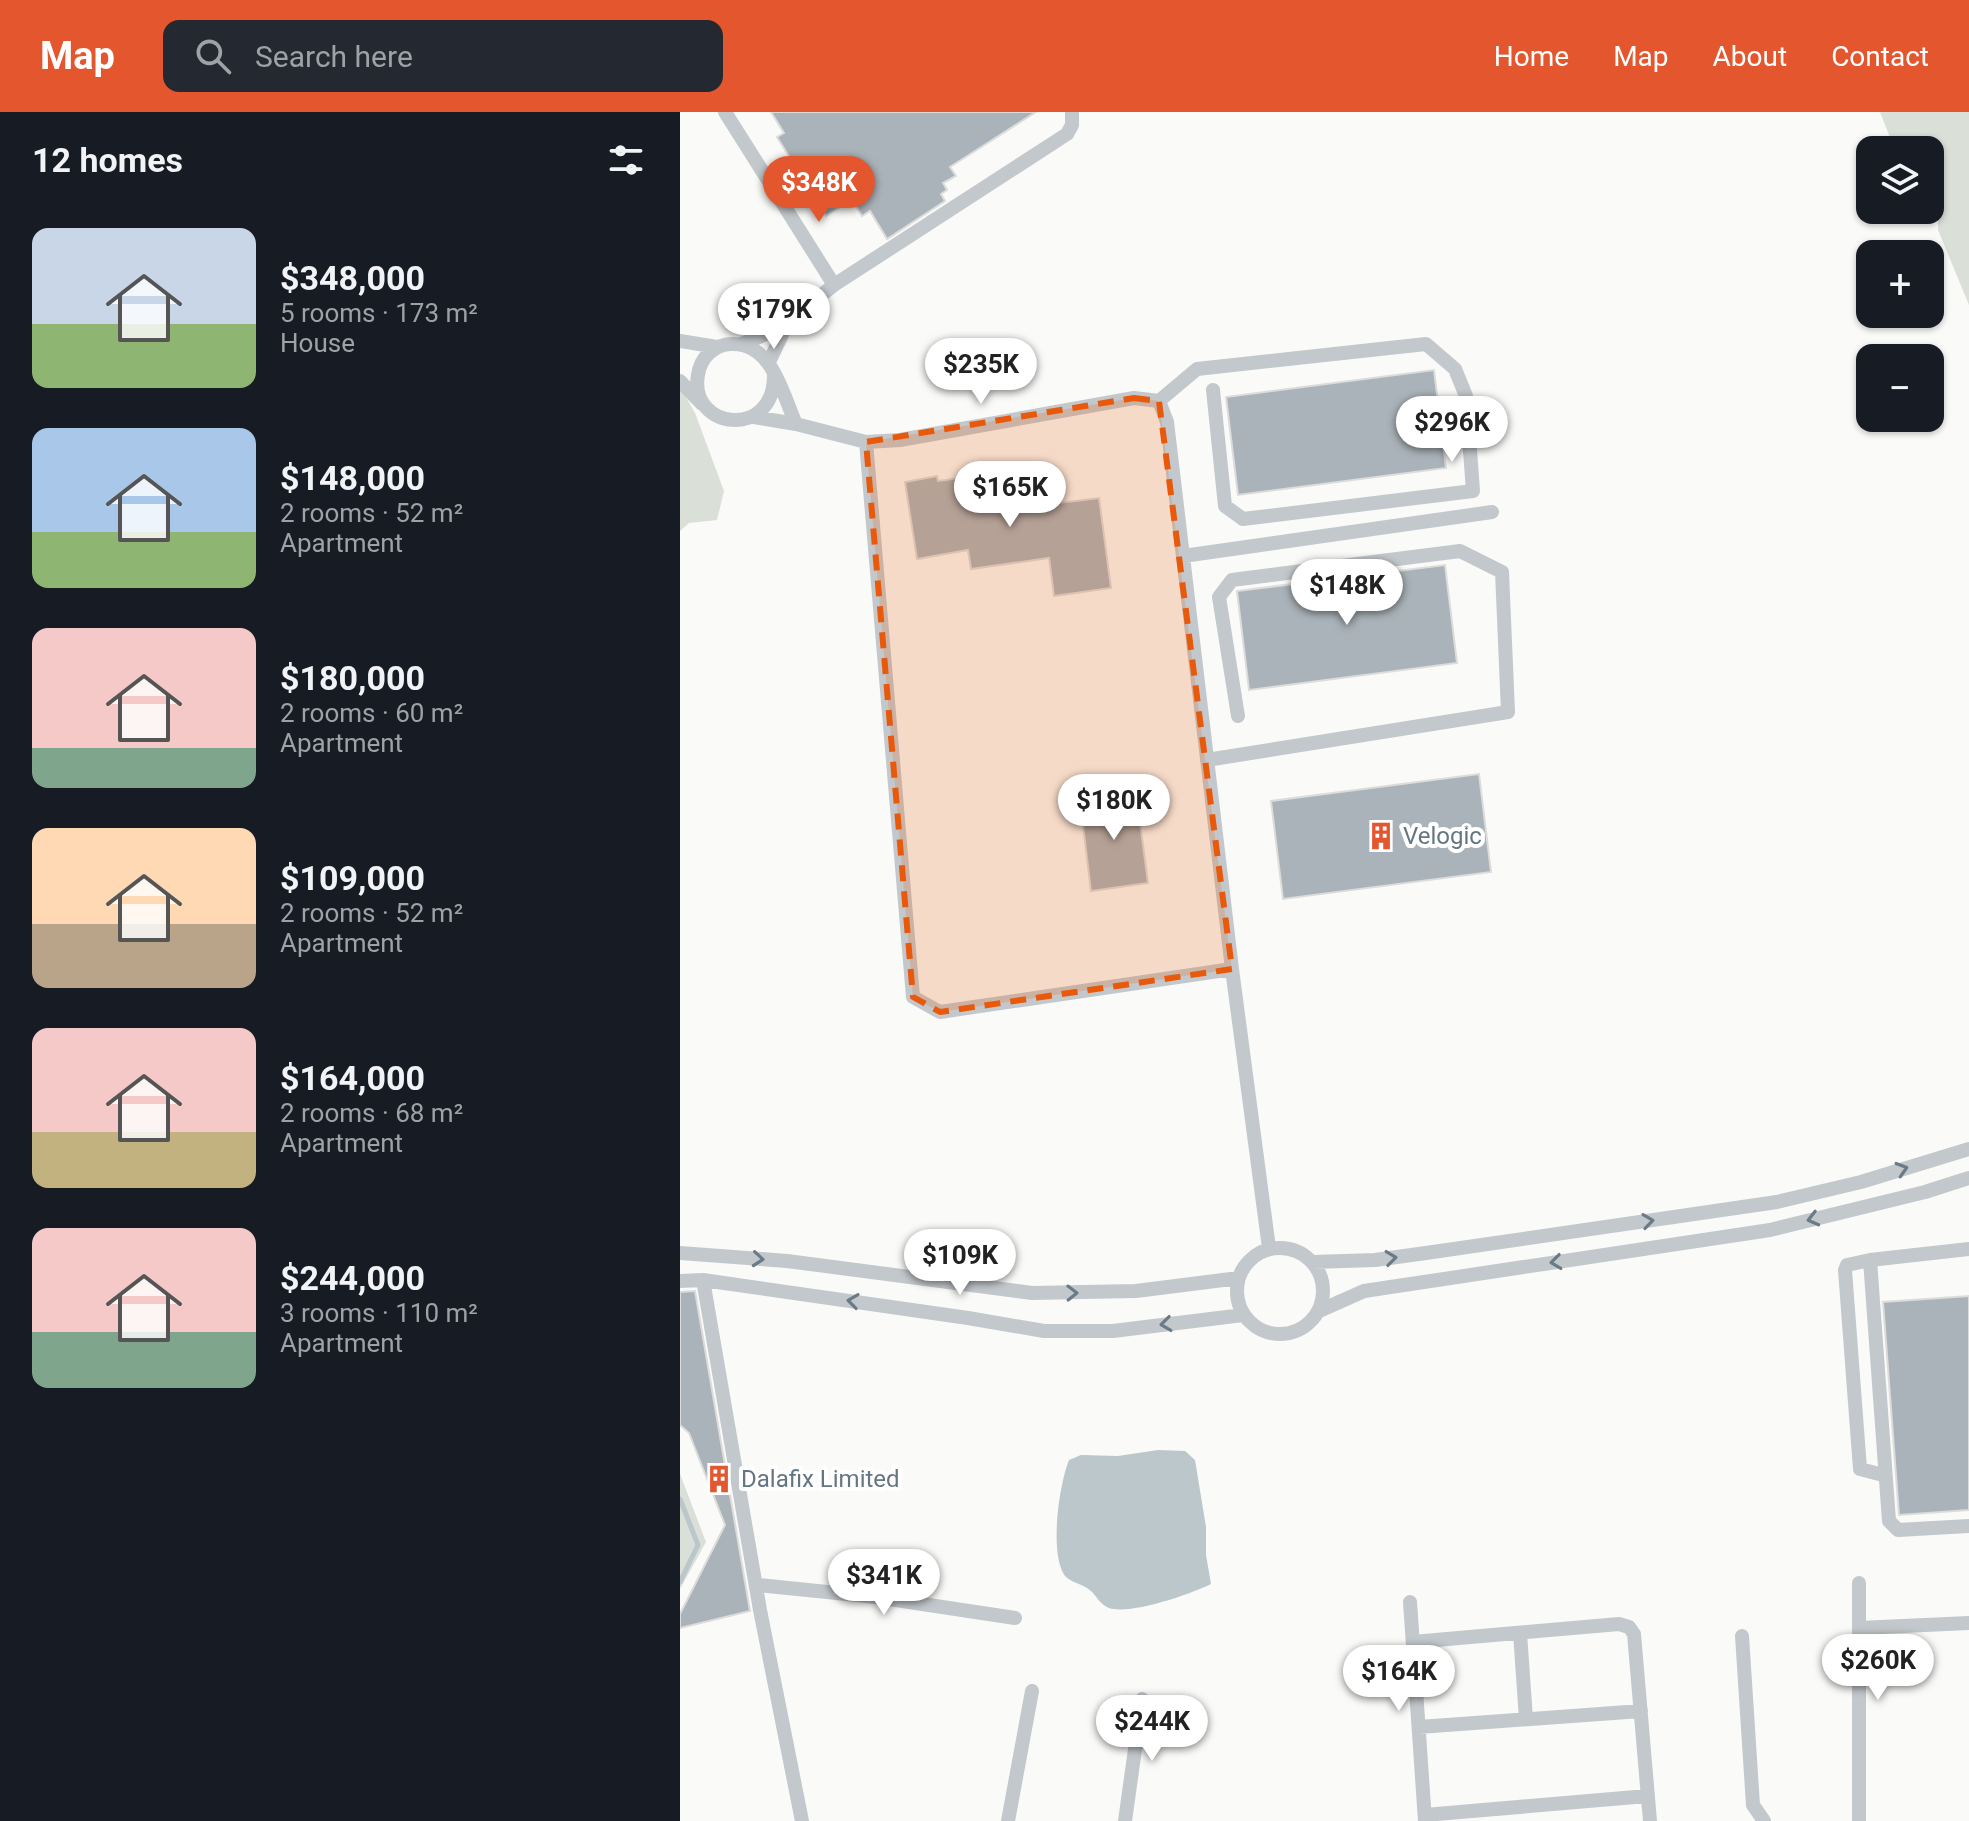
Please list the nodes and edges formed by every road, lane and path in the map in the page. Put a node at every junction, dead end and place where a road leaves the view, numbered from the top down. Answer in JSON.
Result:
{"nodes":[{"id":1,"x":725,"y":112,"type":"edge"},
{"id":2,"x":1072,"y":112,"type":"edge"},
{"id":3,"x":834,"y":285,"type":"junction"},
{"id":4,"x":789,"y":320,"type":"junction"},
{"id":5,"x":680,"y":341,"type":"edge"},
{"id":6,"x":741,"y":344,"type":"junction"},
{"id":7,"x":717,"y":347,"type":"junction"},
{"id":8,"x":771,"y":368,"type":"junction"},
{"id":9,"x":680,"y":381,"type":"edge"},
{"id":10,"x":1213,"y":390,"type":"dead end"},
{"id":11,"x":1159,"y":401,"type":"junction"},
{"id":12,"x":706,"y":407,"type":"junction"},
{"id":13,"x":754,"y":417,"type":"junction"},
{"id":14,"x":796,"y":424,"type":"junction"},
{"id":15,"x":866,"y":442,"type":"junction"},
{"id":16,"x":1492,"y":512,"type":"dead end"},
{"id":17,"x":1183,"y":556,"type":"junction"},
{"id":18,"x":1238,"y":716,"type":"dead end"},
{"id":19,"x":1207,"y":760,"type":"junction"},
{"id":20,"x":1232,"y":969,"type":"junction"},
{"id":21,"x":1969,"y":1149,"type":"edge"},
{"id":22,"x":1969,"y":1178,"type":"edge"},
{"id":23,"x":1269,"y":1248,"type":"junction"},
{"id":24,"x":1969,"y":1249,"type":"edge"},
{"id":25,"x":680,"y":1253,"type":"edge"},
{"id":26,"x":1870,"y":1260,"type":"junction"},
{"id":27,"x":1313,"y":1262,"type":"junction"},
{"id":28,"x":1239,"y":1278,"type":"junction"},
{"id":29,"x":703,"y":1280,"type":"junction"},
{"id":30,"x":680,"y":1281,"type":"edge"},
{"id":31,"x":1319,"y":1311,"type":"junction"},
{"id":32,"x":1243,"y":1315,"type":"junction"},
{"id":33,"x":1883,"y":1475,"type":"junction"},
{"id":34,"x":1969,"y":1526,"type":"edge"},
{"id":35,"x":1859,"y":1583,"type":"dead end"},
{"id":36,"x":758,"y":1585,"type":"junction"},
{"id":37,"x":1410,"y":1602,"type":"dead end"},
{"id":38,"x":1015,"y":1618,"type":"dead end"},
{"id":39,"x":1969,"y":1623,"type":"edge"},
{"id":40,"x":1859,"y":1628,"type":"junction"},
{"id":41,"x":1520,"y":1633,"type":"junction"},
{"id":42,"x":1742,"y":1636,"type":"dead end"},
{"id":43,"x":1413,"y":1642,"type":"junction"},
{"id":44,"x":1032,"y":1691,"type":"dead end"},
{"id":45,"x":1142,"y":1699,"type":"dead end"},
{"id":46,"x":1641,"y":1711,"type":"junction"},
{"id":47,"x":1526,"y":1719,"type":"junction"},
{"id":48,"x":1419,"y":1727,"type":"junction"},
{"id":49,"x":1647,"y":1796,"type":"junction"},
{"id":50,"x":1533,"y":1804,"type":"junction"},
{"id":51,"x":1425,"y":1818,"type":"edge"},
{"id":52,"x":802,"y":1821,"type":"edge"},
{"id":53,"x":1008,"y":1821,"type":"edge"},
{"id":54,"x":1125,"y":1821,"type":"edge"},
{"id":55,"x":1534,"y":1821,"type":"edge"},
{"id":56,"x":1650,"y":1821,"type":"edge"},
{"id":57,"x":1764,"y":1821,"type":"edge"},
{"id":58,"x":1859,"y":1821,"type":"edge"}],
"edges":[{"from":1,"to":3,"type":"street"},
{"from":2,"to":3,"type":"street"},
{"from":3,"to":4,"type":"street"},
{"from":4,"to":6,"type":"street"},
{"from":4,"to":8,"type":"street"},
{"from":5,"to":7,"type":"street"},
{"from":6,"to":7,"type":"street"},
{"from":6,"to":8,"type":"street"},
{"from":7,"to":12,"type":"street"},
{"from":8,"to":13,"type":"street"},
{"from":8,"to":14,"type":"street"},
{"from":9,"to":12,"type":"street"},
{"from":10,"to":11,"type":"street"},
{"from":11,"to":15,"type":"street"},
{"from":11,"to":17,"type":"street"},
{"from":12,"to":13,"type":"street"},
{"from":13,"to":14,"type":"street"},
{"from":14,"to":15,"type":"street"},
{"from":15,"to":20,"type":"street"},
{"from":16,"to":17,"type":"street"},
{"from":17,"to":19,"type":"street"},
{"from":18,"to":19,"type":"street"},
{"from":19,"to":20,"type":"street"},
{"from":20,"to":23,"type":"street"},
{"from":27,"to":21,"type":"street","one_way":true},
{"from":22,"to":31,"type":"street","one_way":true},
{"from":23,"to":27,"type":"street"},
{"from":23,"to":28,"type":"street"},
{"from":24,"to":26,"type":"street"},
{"from":25,"to":28,"type":"street","one_way":true},
{"from":26,"to":33,"type":"street"},
{"from":26,"to":33,"type":"street"},
{"from":27,"to":31,"type":"street"},
{"from":28,"to":32,"type":"street"},
{"from":29,"to":30,"type":"street"},
{"from":32,"to":29,"type":"street","one_way":true},
{"from":29,"to":36,"type":"street"},
{"from":31,"to":32,"type":"street"},
{"from":33,"to":34,"type":"street"},
{"from":35,"to":40,"type":"street"},
{"from":36,"to":38,"type":"street"},
{"from":36,"to":52,"type":"street"},
{"from":37,"to":43,"type":"street"},
{"from":39,"to":40,"type":"street"},
{"from":40,"to":58,"type":"street"},
{"from":41,"to":43,"type":"street"},
{"from":41,"to":46,"type":"street"},
{"from":41,"to":47,"type":"street"},
{"from":42,"to":57,"type":"street"},
{"from":43,"to":48,"type":"street"},
{"from":44,"to":53,"type":"street"},
{"from":45,"to":54,"type":"street"},
{"from":46,"to":47,"type":"street"},
{"from":46,"to":49,"type":"street"},
{"from":47,"to":48,"type":"street"},
{"from":48,"to":51,"type":"street"},
{"from":49,"to":50,"type":"street"},
{"from":49,"to":56,"type":"street"},
{"from":50,"to":51,"type":"street"},
{"from":50,"to":55,"type":"street"}]}
